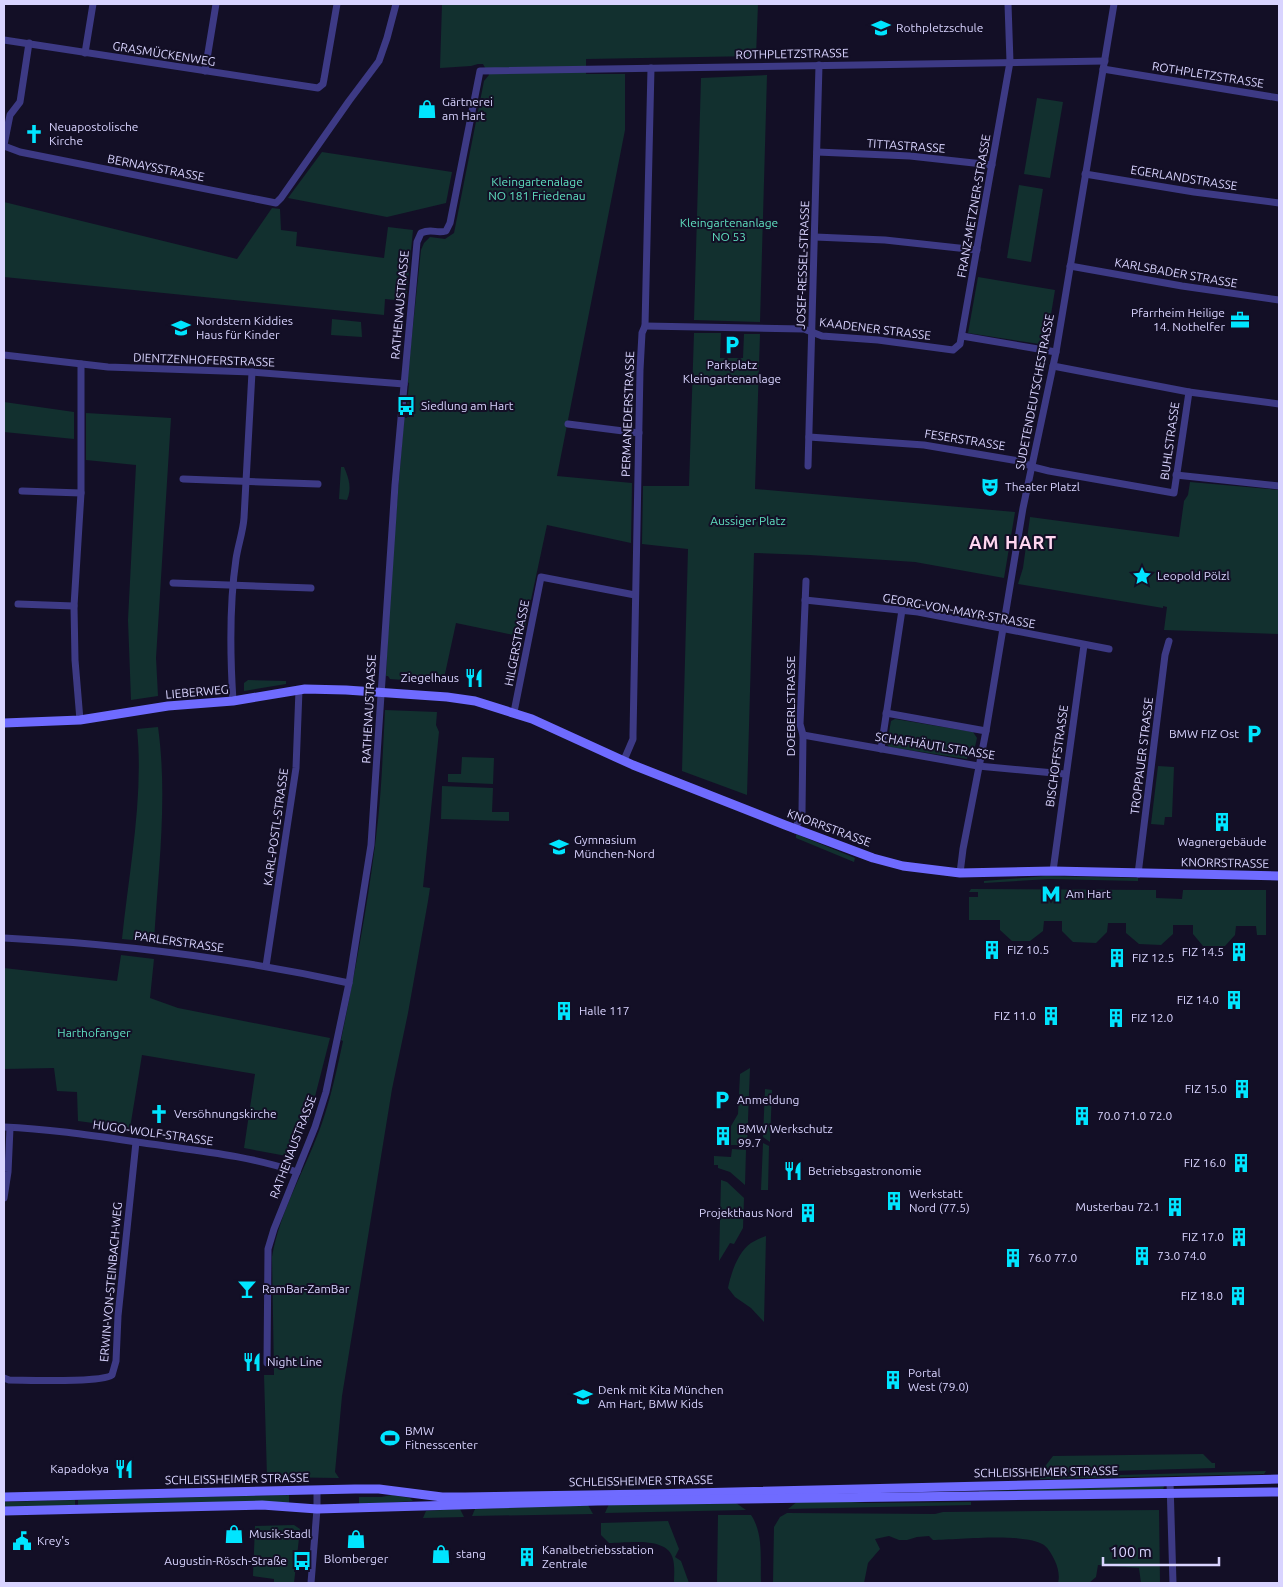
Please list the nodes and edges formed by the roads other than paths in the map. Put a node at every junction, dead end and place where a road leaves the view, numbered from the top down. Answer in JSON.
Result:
{"nodes":[{"id":1,"x":93,"y":4,"type":"edge"},
{"id":2,"x":216,"y":4,"type":"edge"},
{"id":3,"x":337,"y":4,"type":"edge"},
{"id":4,"x":396,"y":4,"type":"edge"},
{"id":5,"x":1008,"y":4,"type":"edge"},
{"id":6,"x":1114,"y":4,"type":"edge"},
{"id":7,"x":4,"y":40,"type":"edge"},
{"id":8,"x":29,"y":43,"type":"junction"},
{"id":9,"x":85,"y":53,"type":"junction"},
{"id":10,"x":1104,"y":61,"type":"junction"},
{"id":11,"x":1010,"y":62,"type":"junction"},
{"id":12,"x":819,"y":65,"type":"junction"},
{"id":13,"x":652,"y":68,"type":"junction"},
{"id":14,"x":1103,"y":69,"type":"junction"},
{"id":15,"x":480,"y":71,"type":"joint"},
{"id":16,"x":205,"y":72,"type":"junction"},
{"id":17,"x":1279,"y":98,"type":"edge"},
{"id":18,"x":4,"y":146,"type":"edge"},
{"id":19,"x":817,"y":152,"type":"junction"},
{"id":20,"x":992,"y":166,"type":"junction"},
{"id":21,"x":1085,"y":174,"type":"junction"},
{"id":22,"x":1279,"y":203,"type":"edge"},
{"id":23,"x":815,"y":237,"type":"junction"},
{"id":24,"x":977,"y":250,"type":"junction"},
{"id":25,"x":1070,"y":266,"type":"junction"},
{"id":26,"x":1279,"y":300,"type":"edge"},
{"id":27,"x":645,"y":326,"type":"junction"},
{"id":28,"x":812,"y":332,"type":"junction"},
{"id":29,"x":962,"y":336,"type":"junction"},
{"id":30,"x":954,"y":350,"type":"joint"},
{"id":31,"x":1056,"y":352,"type":"junction"},
{"id":32,"x":4,"y":355,"type":"edge"},
{"id":33,"x":81,"y":364,"type":"junction"},
{"id":34,"x":1053,"y":366,"type":"junction"},
{"id":35,"x":252,"y":372,"type":"junction"},
{"id":36,"x":404,"y":384,"type":"junction"},
{"id":37,"x":1189,"y":392,"type":"junction"},
{"id":38,"x":1279,"y":404,"type":"edge"},
{"id":39,"x":568,"y":424,"type":"dead end"},
{"id":40,"x":639,"y":433,"type":"junction"},
{"id":41,"x":809,"y":437,"type":"junction"},
{"id":42,"x":808,"y":466,"type":"dead end"},
{"id":43,"x":1032,"y":467,"type":"junction"},
{"id":44,"x":1176,"y":475,"type":"junction"},
{"id":45,"x":183,"y":480,"type":"dead end"},
{"id":46,"x":246,"y":482,"type":"junction"},
{"id":47,"x":318,"y":484,"type":"dead end"},
{"id":48,"x":1279,"y":486,"type":"edge"},
{"id":49,"x":22,"y":491,"type":"dead end"},
{"id":50,"x":81,"y":494,"type":"junction"},
{"id":51,"x":1174,"y":494,"type":"joint"},
{"id":52,"x":806,"y":581,"type":"dead end"},
{"id":53,"x":173,"y":583,"type":"dead end"},
{"id":54,"x":233,"y":586,"type":"junction"},
{"id":55,"x":311,"y":588,"type":"dead end"},
{"id":56,"x":635,"y":594,"type":"junction"},
{"id":57,"x":805,"y":600,"type":"junction"},
{"id":58,"x":18,"y":604,"type":"dead end"},
{"id":59,"x":74,"y":606,"type":"junction"},
{"id":60,"x":902,"y":610,"type":"junction"},
{"id":61,"x":1003,"y":628,"type":"junction"},
{"id":62,"x":1169,"y":641,"type":"dead end"},
{"id":63,"x":1084,"y":645,"type":"junction"},
{"id":64,"x":1109,"y":649,"type":"dead end"},
{"id":65,"x":299,"y":690,"type":"junction"},
{"id":66,"x":382,"y":692,"type":"junction"},
{"id":67,"x":393,"y":692,"type":"joint"},
{"id":68,"x":232,"y":701,"type":"junction"},
{"id":69,"x":514,"y":712,"type":"junction"},
{"id":70,"x":886,"y":713,"type":"junction"},
{"id":71,"x":80,"y":720,"type":"junction"},
{"id":72,"x":4,"y":723,"type":"edge"},
{"id":73,"x":986,"y":731,"type":"junction"},
{"id":74,"x":803,"y":735,"type":"junction"},
{"id":75,"x":881,"y":750,"type":"junction"},
{"id":76,"x":624,"y":760,"type":"junction"},
{"id":77,"x":978,"y":766,"type":"junction"},
{"id":78,"x":1065,"y":774,"type":"junction"},
{"id":79,"x":795,"y":830,"type":"junction"},
{"id":80,"x":1053,"y":871,"type":"junction"},
{"id":81,"x":960,"y":873,"type":"junction"},
{"id":82,"x":1138,"y":874,"type":"junction"},
{"id":83,"x":1279,"y":876,"type":"edge"},
{"id":84,"x":4,"y":938,"type":"edge"},
{"id":85,"x":266,"y":966,"type":"junction"},
{"id":86,"x":349,"y":983,"type":"junction"},
{"id":87,"x":7,"y":1128,"type":"edge"},
{"id":88,"x":136,"y":1142,"type":"junction"},
{"id":89,"x":297,"y":1172,"type":"junction"},
{"id":90,"x":4,"y":1198,"type":"edge"},
{"id":91,"x":267,"y":1363,"type":"dead end"},
{"id":92,"x":4,"y":1378,"type":"edge"},
{"id":93,"x":1279,"y":1479,"type":"edge"},
{"id":94,"x":1170,"y":1482,"type":"junction"},
{"id":95,"x":317,"y":1490,"type":"junction"},
{"id":96,"x":1279,"y":1492,"type":"edge"},
{"id":97,"x":1170,"y":1494,"type":"junction"},
{"id":98,"x":4,"y":1497,"type":"edge"},
{"id":99,"x":317,"y":1509,"type":"junction"},
{"id":100,"x":4,"y":1511,"type":"edge"},
{"id":101,"x":311,"y":1583,"type":"edge"},
{"id":102,"x":1173,"y":1583,"type":"edge"}],
"edges":[{"from":1,"to":9,"type":"street"},
{"from":2,"to":16,"type":"street"},
{"from":3,"to":16,"type":"street","name":"GRASMÜCKENWEG"},
{"from":4,"to":18,"type":"street","name":"BERNAYSSTRASSE"},
{"from":5,"to":11,"type":"street","name":"FRANZ-METZNER-STRASSE"},
{"from":6,"to":10,"type":"street","name":"SUDETENDEUTSCHESTRASSE"},
{"from":7,"to":8,"type":"street","name":"GRASMÜCKENWEG"},
{"from":8,"to":9,"type":"street","name":"GRASMÜCKENWEG"},
{"from":8,"to":18,"type":"street"},
{"from":9,"to":16,"type":"street","name":"GRASMÜCKENWEG"},
{"from":10,"to":11,"type":"street","name":"ROTHPLETZSTRASSE"},
{"from":10,"to":14,"type":"street","name":"SUDETENDEUTSCHESTRASSE"},
{"from":11,"to":12,"type":"street","name":"ROTHPLETZSTRASSE"},
{"from":11,"to":20,"type":"street","name":"FRANZ-METZNER-STRASSE"},
{"from":12,"to":13,"type":"street","name":"ROTHPLETZSTRASSE"},
{"from":12,"to":19,"type":"street","name":"JOSEF-RESSEL-STRASSE"},
{"from":13,"to":15,"type":"street","name":"ROTHPLETZSTRASSE"},
{"from":13,"to":27,"type":"street","name":"PERMANEDERSTRASSE"},
{"from":14,"to":17,"type":"street","name":"ROTHPLETZSTRASSE"},
{"from":14,"to":21,"type":"street","name":"SUDETENDEUTSCHESTRASSE"},
{"from":15,"to":36,"type":"street","name":"RATHENAUSTRASSE"},
{"from":19,"to":20,"type":"street","name":"TITTASTRASSE"},
{"from":19,"to":23,"type":"street","name":"JOSEF-RESSEL-STRASSE"},
{"from":20,"to":24,"type":"street","name":"FRANZ-METZNER-STRASSE"},
{"from":21,"to":22,"type":"street","name":"EGERLANDSTRASSE"},
{"from":21,"to":25,"type":"street","name":"SUDETENDEUTSCHESTRASSE"},
{"from":23,"to":24,"type":"street"},
{"from":23,"to":28,"type":"street","name":"JOSEF-RESSEL-STRASSE"},
{"from":24,"to":29,"type":"street","name":"FRANZ-METZNER-STRASSE"},
{"from":25,"to":26,"type":"street","name":"KARLSBADER STRASSE"},
{"from":25,"to":31,"type":"street","name":"SUDETENDEUTSCHESTRASSE"},
{"from":27,"to":28,"type":"street","name":"KAADENER STRASSE"},
{"from":27,"to":40,"type":"street","name":"PERMANEDERSTRASSE"},
{"from":28,"to":30,"type":"street","name":"KAADENER STRASSE"},
{"from":28,"to":41,"type":"street","name":"JOSEF-RESSEL-STRASSE"},
{"from":29,"to":30,"type":"street","name":"FRANZ-METZNER-STRASSE"},
{"from":29,"to":31,"type":"street"},
{"from":31,"to":34,"type":"street","name":"SUDETENDEUTSCHESTRASSE"},
{"from":32,"to":33,"type":"street","name":"DIENTZENHOFERSTRASSE"},
{"from":33,"to":35,"type":"street","name":"DIENTZENHOFERSTRASSE"},
{"from":33,"to":50,"type":"street"},
{"from":34,"to":37,"type":"street"},
{"from":34,"to":43,"type":"street","name":"SUDETENDEUTSCHESTRASSE"},
{"from":35,"to":36,"type":"street","name":"DIENTZENHOFERSTRASSE"},
{"from":35,"to":46,"type":"street"},
{"from":36,"to":66,"type":"street","name":"RATHENAUSTRASSE"},
{"from":37,"to":38,"type":"street"},
{"from":37,"to":44,"type":"street","name":"BUHLSTRASSE"},
{"from":39,"to":40,"type":"street"},
{"from":40,"to":56,"type":"street","name":"PERMANEDERSTRASSE"},
{"from":41,"to":42,"type":"street","name":"JOSEF-RESSEL-STRASSE"},
{"from":41,"to":43,"type":"street","name":"FESERSTRASSE"},
{"from":43,"to":51,"type":"street","name":"FESERSTRASSE"},
{"from":43,"to":61,"type":"street","name":"SUDETENDEUTSCHESTRASSE"},
{"from":44,"to":48,"type":"street"},
{"from":44,"to":51,"type":"street","name":"BUHLSTRASSE"},
{"from":45,"to":46,"type":"street"},
{"from":46,"to":47,"type":"street"},
{"from":46,"to":54,"type":"street"},
{"from":49,"to":50,"type":"street"},
{"from":50,"to":59,"type":"street"},
{"from":52,"to":57,"type":"street","name":"DOEBERLSTRASSE"},
{"from":53,"to":54,"type":"street"},
{"from":54,"to":55,"type":"street"},
{"from":54,"to":68,"type":"street"},
{"from":56,"to":69,"type":"street","name":"HILGERSTRASSE"},
{"from":56,"to":76,"type":"street","name":"PERMANEDERSTRASSE"},
{"from":57,"to":60,"type":"street","name":"GEORG-VON-MAYR-STRASSE"},
{"from":57,"to":74,"type":"street","name":"DOEBERLSTRASSE"},
{"from":58,"to":59,"type":"street"},
{"from":59,"to":71,"type":"street"},
{"from":60,"to":61,"type":"street","name":"GEORG-VON-MAYR-STRASSE"},
{"from":60,"to":70,"type":"street"},
{"from":61,"to":63,"type":"street","name":"GEORG-VON-MAYR-STRASSE"},
{"from":61,"to":73,"type":"street","name":"SUDETENDEUTSCHESTRASSE"},
{"from":62,"to":82,"type":"street","name":"TROPPAUER STRASSE"},
{"from":63,"to":64,"type":"street","name":"GEORG-VON-MAYR-STRASSE"},
{"from":63,"to":78,"type":"street","name":"BISCHOFFSTRASSE"},
{"from":65,"to":66,"type":"main road","name":"LIEBERWEG"},
{"from":65,"to":68,"type":"main road","name":"LIEBERWEG"},
{"from":65,"to":85,"type":"street","name":"KARL-POSTL-STRASSE"},
{"from":66,"to":67,"type":"main road","name":"LIEBERWEG"},
{"from":66,"to":86,"type":"street","name":"RATHENAUSTRASSE"},
{"from":67,"to":69,"type":"main road","name":"KNORRSTRASSE"},
{"from":68,"to":71,"type":"main road","name":"LIEBERWEG"},
{"from":69,"to":76,"type":"main road","name":"KNORRSTRASSE"},
{"from":70,"to":73,"type":"street"},
{"from":70,"to":75,"type":"street"},
{"from":71,"to":72,"type":"main road","name":"LIEBERWEG"},
{"from":73,"to":77,"type":"street","name":"SUDETENDEUTSCHESTRASSE"},
{"from":74,"to":75,"type":"street","name":"SCHAFHÄUTLSTRASSE"},
{"from":74,"to":79,"type":"street","name":"DOEBERLSTRASSE"},
{"from":75,"to":77,"type":"street","name":"SCHAFHÄUTLSTRASSE"},
{"from":76,"to":79,"type":"main road","name":"KNORRSTRASSE"},
{"from":77,"to":78,"type":"street","name":"SCHAFHÄUTLSTRASSE"},
{"from":77,"to":81,"type":"street","name":"SUDETENDEUTSCHESTRASSE"},
{"from":78,"to":80,"type":"street","name":"BISCHOFFSTRASSE"},
{"from":79,"to":81,"type":"main road","name":"KNORRSTRASSE"},
{"from":80,"to":81,"type":"main road","name":"KNORRSTRASSE"},
{"from":80,"to":82,"type":"main road","name":"KNORRSTRASSE"},
{"from":82,"to":83,"type":"main road","name":"KNORRSTRASSE"},
{"from":84,"to":85,"type":"street","name":"PARLERSTRASSE"},
{"from":85,"to":86,"type":"street","name":"PARLERSTRASSE"},
{"from":86,"to":89,"type":"street","name":"RATHENAUSTRASSE"},
{"from":87,"to":88,"type":"street","name":"HUGO-WOLF-STRASSE"},
{"from":87,"to":90,"type":"street"},
{"from":88,"to":89,"type":"street","name":"HUGO-WOLF-STRASSE"},
{"from":88,"to":92,"type":"street","name":"ERWIN-VON-STEINBACH-WEG"},
{"from":89,"to":91,"type":"street","name":"RATHENAUSTRASSE"},
{"from":93,"to":94,"type":"main road","name":"SCHLEISSHEIMER STRASSE"},
{"from":94,"to":95,"type":"main road","name":"SCHLEISSHEIMER STRASSE"},
{"from":94,"to":97,"type":"street"},
{"from":95,"to":98,"type":"main road","name":"SCHLEISSHEIMER STRASSE"},
{"from":95,"to":99,"type":"street"},
{"from":96,"to":97,"type":"main road","name":"SCHLEISSHEIMER STRASSE"},
{"from":97,"to":99,"type":"main road","name":"SCHLEISSHEIMER STRASSE"},
{"from":97,"to":102,"type":"street"},
{"from":99,"to":100,"type":"main road","name":"SCHLEISSHEIMER STRASSE"},
{"from":99,"to":101,"type":"street"}]}
